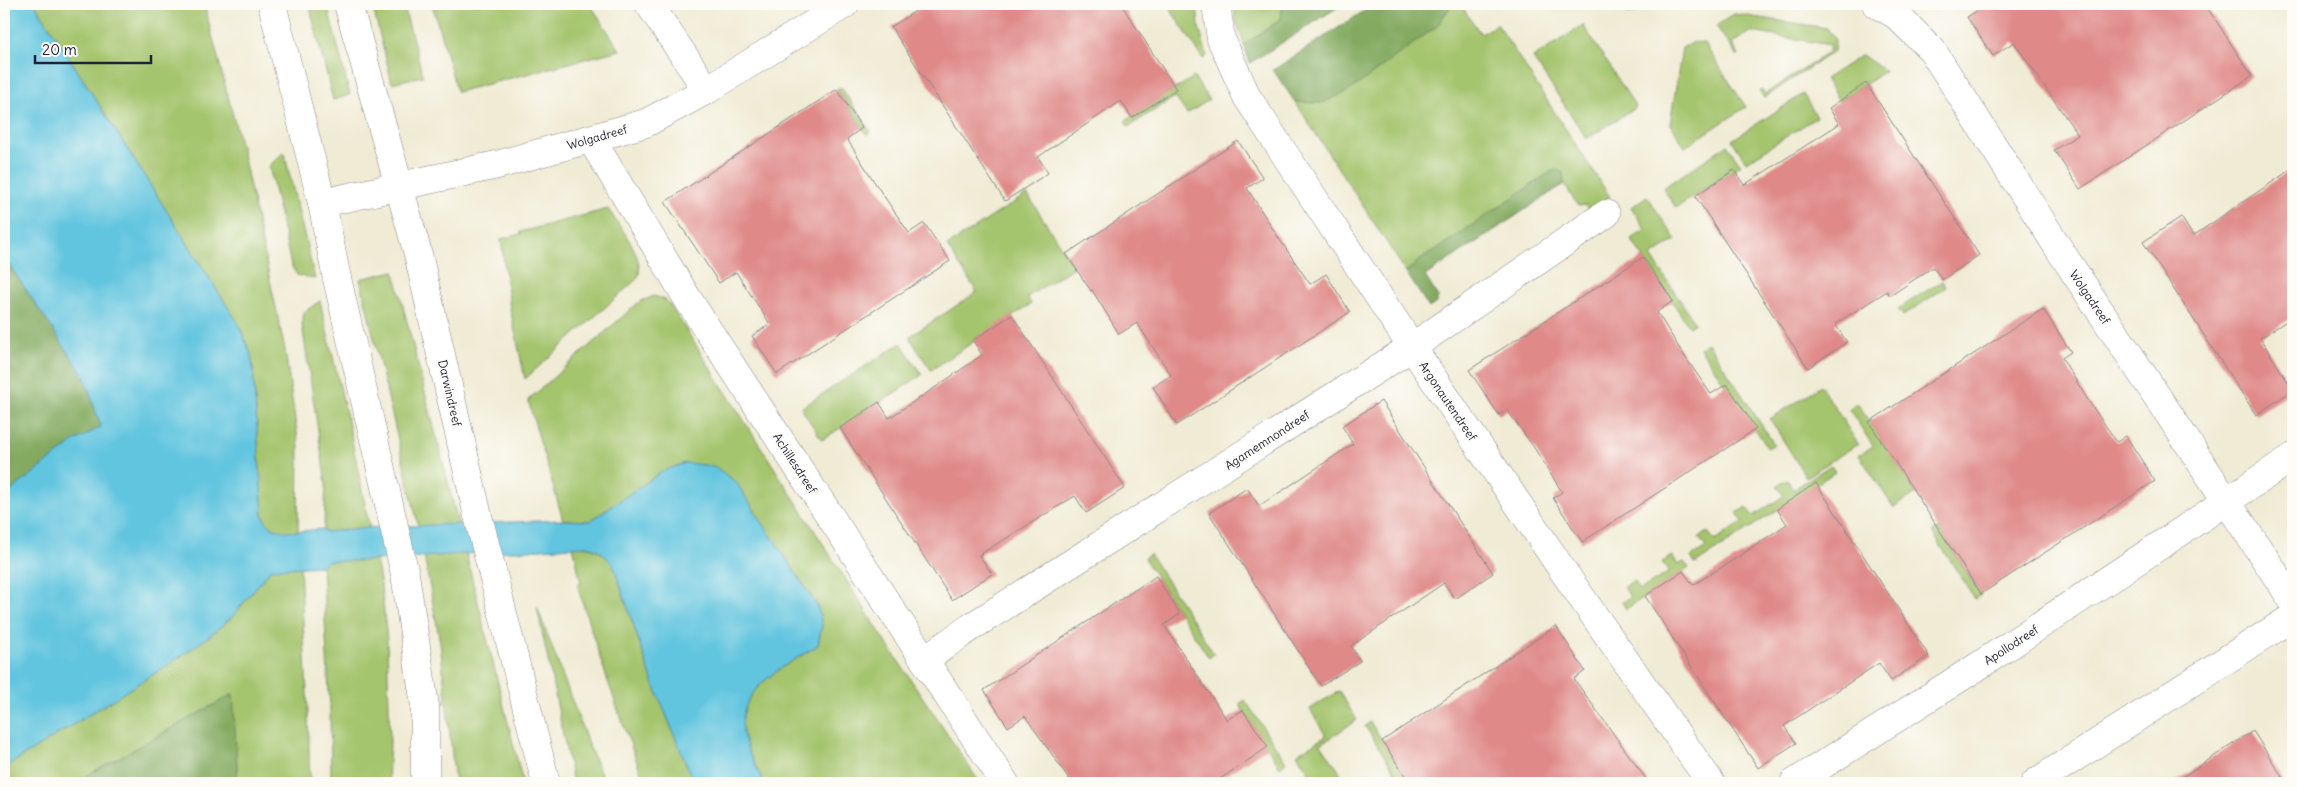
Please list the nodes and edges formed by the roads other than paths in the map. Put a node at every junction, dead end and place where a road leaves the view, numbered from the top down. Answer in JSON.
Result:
{"nodes":[{"id":1,"x":272,"y":4,"type":"edge"},
{"id":2,"x":348,"y":4,"type":"edge"},
{"id":3,"x":649,"y":4,"type":"edge"},
{"id":4,"x":845,"y":4,"type":"edge"},
{"id":5,"x":1216,"y":4,"type":"edge"},
{"id":6,"x":1876,"y":4,"type":"edge"},
{"id":7,"x":707,"y":90,"type":"junction"},
{"id":8,"x":591,"y":139,"type":"junction"},
{"id":9,"x":400,"y":186,"type":"junction"},
{"id":10,"x":322,"y":203,"type":"junction"},
{"id":11,"x":1606,"y":214,"type":"dead end"},
{"id":12,"x":1412,"y":347,"type":"junction"},
{"id":13,"x":2293,"y":457,"type":"edge"},
{"id":14,"x":2227,"y":502,"type":"junction"},
{"id":15,"x":2293,"y":602,"type":"edge"},
{"id":16,"x":2293,"y":618,"type":"edge"},
{"id":17,"x":924,"y":660,"type":"junction"},
{"id":18,"x":425,"y":783,"type":"edge"},
{"id":19,"x":546,"y":783,"type":"edge"},
{"id":20,"x":1005,"y":783,"type":"edge"},
{"id":21,"x":1711,"y":783,"type":"edge"},
{"id":22,"x":1794,"y":783,"type":"edge"},
{"id":23,"x":2035,"y":783,"type":"edge"}],
"edges":[{"from":1,"to":10,"type":"street"},
{"from":2,"to":9,"type":"street","name":"Darwindreef"},
{"from":3,"to":7,"type":"street"},
{"from":4,"to":7,"type":"street","name":"Wolgadreef"},
{"from":5,"to":12,"type":"street","name":"Argonautendreef"},
{"from":6,"to":14,"type":"street","name":"Wolgadreef"},
{"from":7,"to":8,"type":"street","name":"Wolgadreef"},
{"from":8,"to":9,"type":"street","name":"Wolgadreef"},
{"from":8,"to":17,"type":"street","name":"Achillesdreef"},
{"from":9,"to":10,"type":"street","name":"Wolgadreef"},
{"from":9,"to":19,"type":"street","name":"Darwindreef"},
{"from":10,"to":18,"type":"street"},
{"from":11,"to":12,"type":"street","name":"Agamemnondreef"},
{"from":12,"to":17,"type":"street","name":"Agamemnondreef"},
{"from":12,"to":21,"type":"street","name":"Argonautendreef"},
{"from":13,"to":14,"type":"street","name":"Apollodreef"},
{"from":14,"to":15,"type":"street","name":"Wolgadreef"},
{"from":14,"to":22,"type":"street","name":"Apollodreef"},
{"from":16,"to":23,"type":"street"},
{"from":17,"to":20,"type":"street","name":"Achillesdreef"}]}
